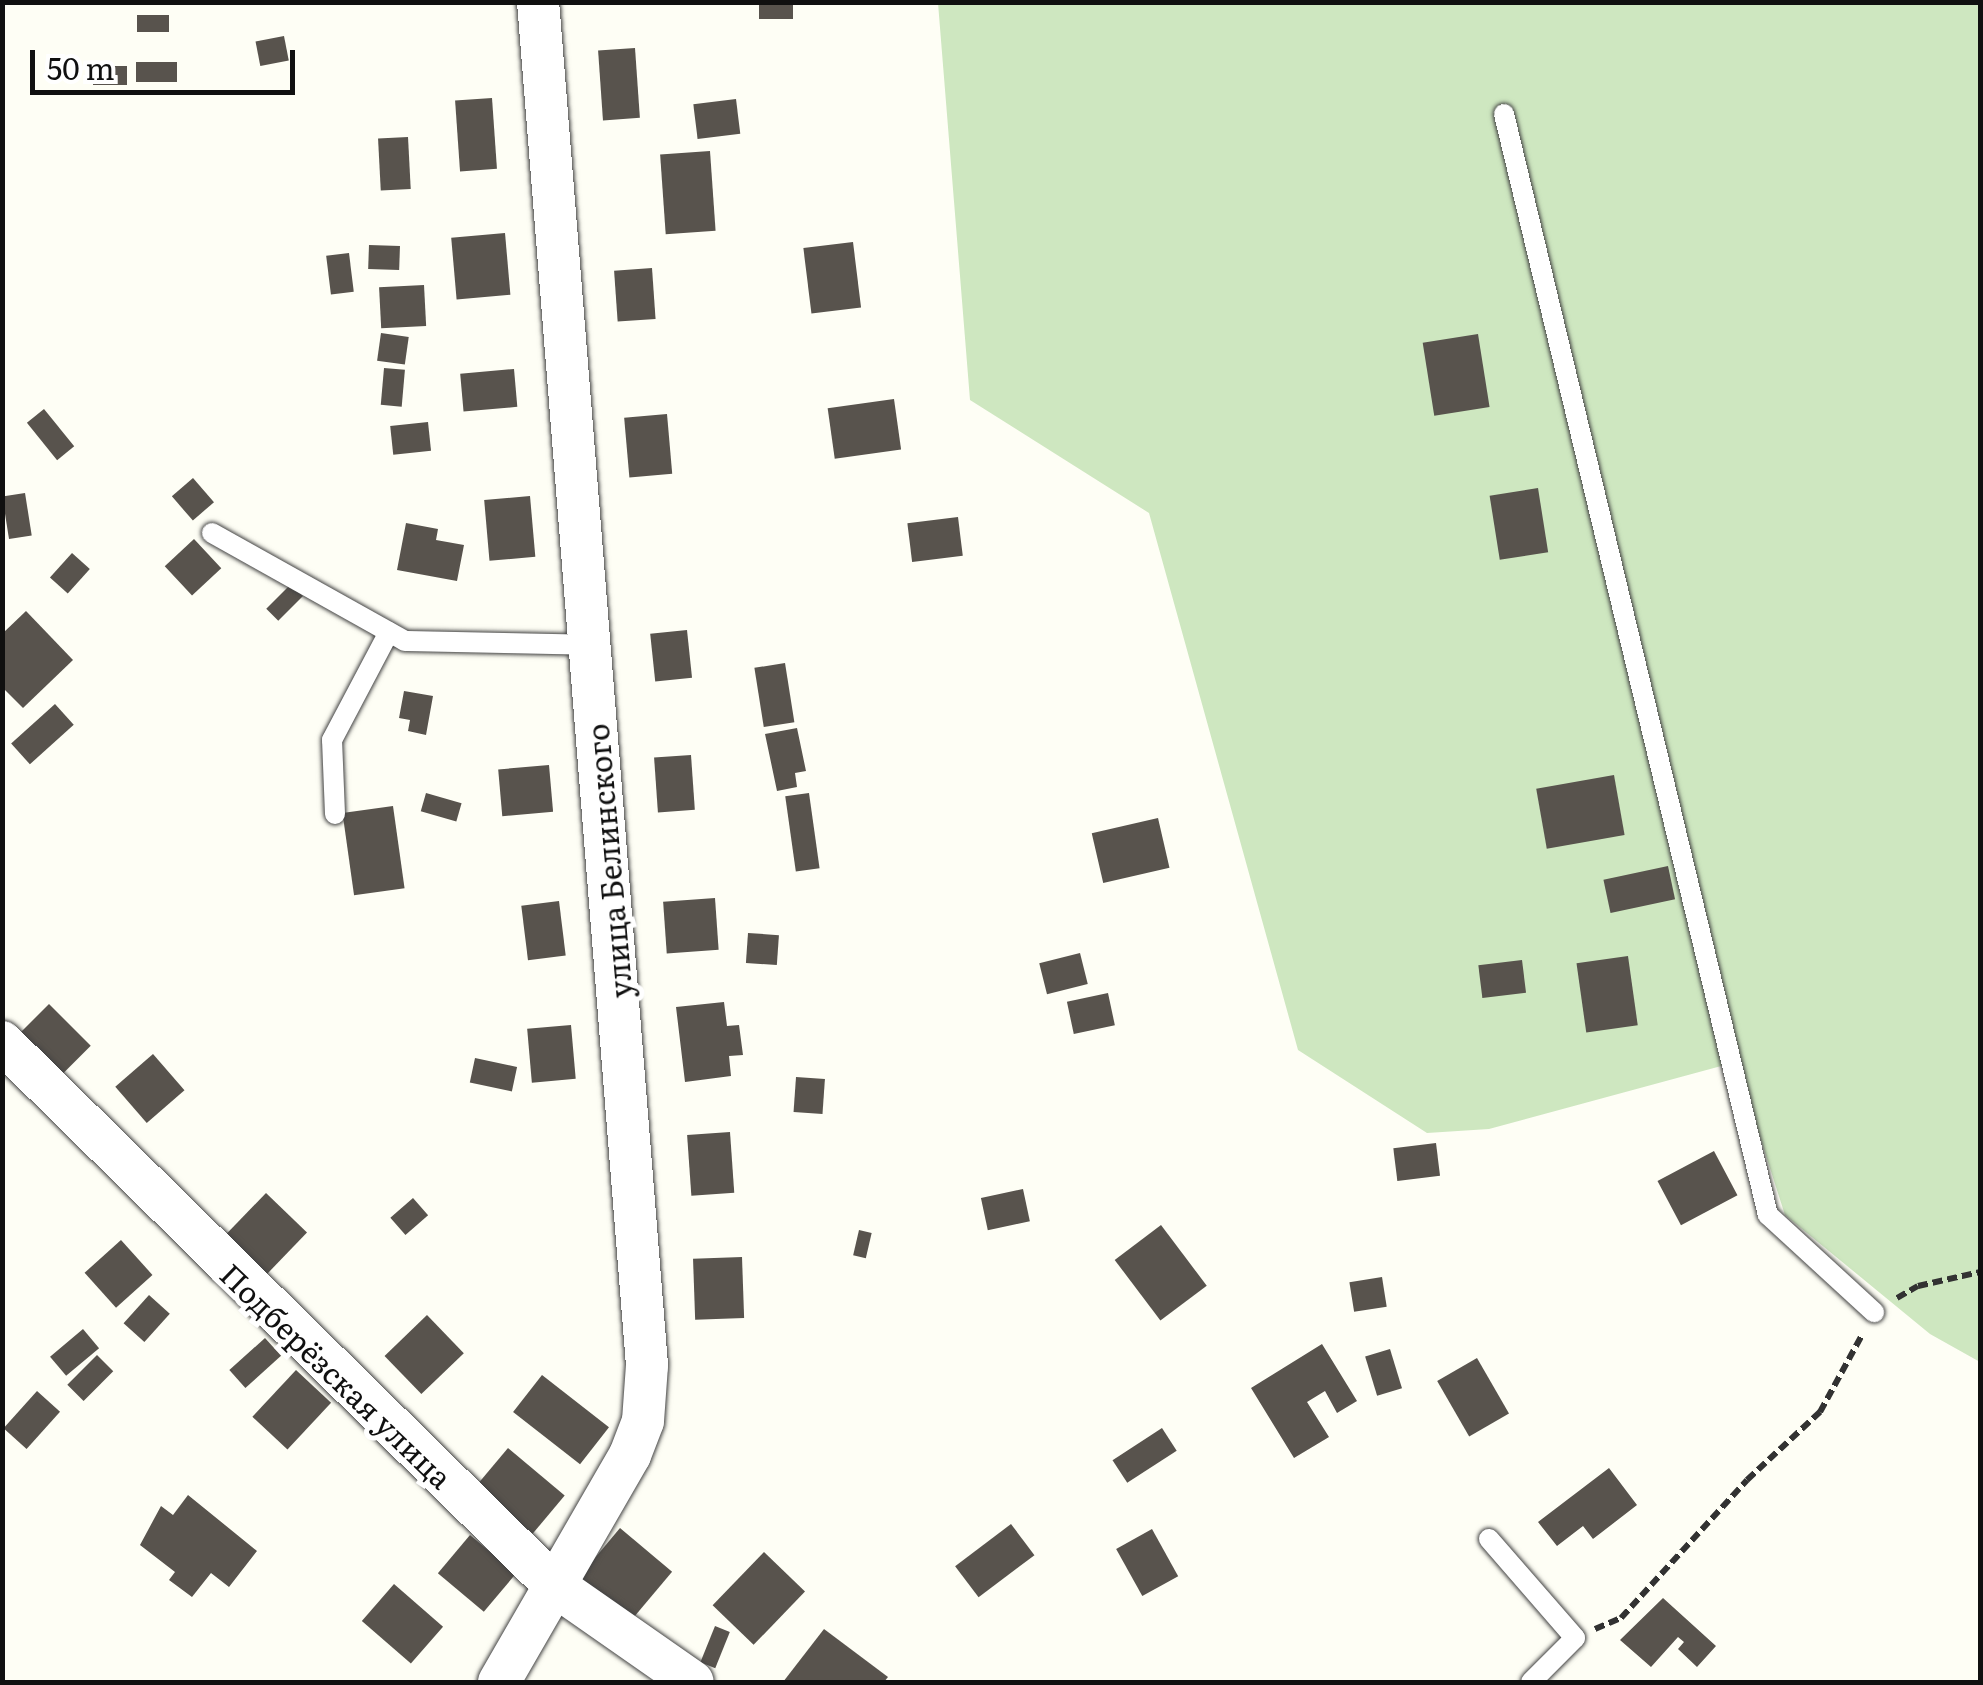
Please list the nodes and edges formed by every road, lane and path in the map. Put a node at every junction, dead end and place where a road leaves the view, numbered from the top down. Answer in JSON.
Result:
{"nodes":[{"id":1,"x":538,"y":2,"type":"edge"},
{"id":2,"x":1504,"y":114,"type":"dead end"},
{"id":3,"x":212,"y":532,"type":"dead end"},
{"id":4,"x":389,"y":632,"type":"junction"},
{"id":5,"x":591,"y":644,"type":"junction"},
{"id":6,"x":335,"y":814,"type":"dead end"},
{"id":7,"x":2,"y":1042,"type":"edge"},
{"id":8,"x":1980,"y":1272,"type":"edge"},
{"id":9,"x":1874,"y":1312,"type":"junction"},
{"id":10,"x":1490,"y":1539,"type":"dead end"},
{"id":11,"x":554,"y":1585,"type":"junction"},
{"id":12,"x":1575,"y":1638,"type":"junction"},
{"id":13,"x":499,"y":1682,"type":"edge"},
{"id":14,"x":693,"y":1682,"type":"edge"},
{"id":15,"x":1531,"y":1682,"type":"edge"}],
"edges":[{"from":1,"to":5,"type":"street","name":"улица Белинского"},
{"from":2,"to":9,"type":"lane"},
{"from":3,"to":4,"type":"lane"},
{"from":4,"to":5,"type":"lane"},
{"from":4,"to":6,"type":"lane"},
{"from":5,"to":11,"type":"street","name":"улица Белинского"},
{"from":7,"to":11,"type":"street","name":"Подберёзская улица"},
{"from":8,"to":9,"type":"path"},
{"from":9,"to":12,"type":"path"},
{"from":10,"to":12,"type":"lane"},
{"from":11,"to":13,"type":"street","name":"улица Белинского"},
{"from":11,"to":14,"type":"street","name":"Подберёзская улица"},
{"from":12,"to":15,"type":"lane"}]}
